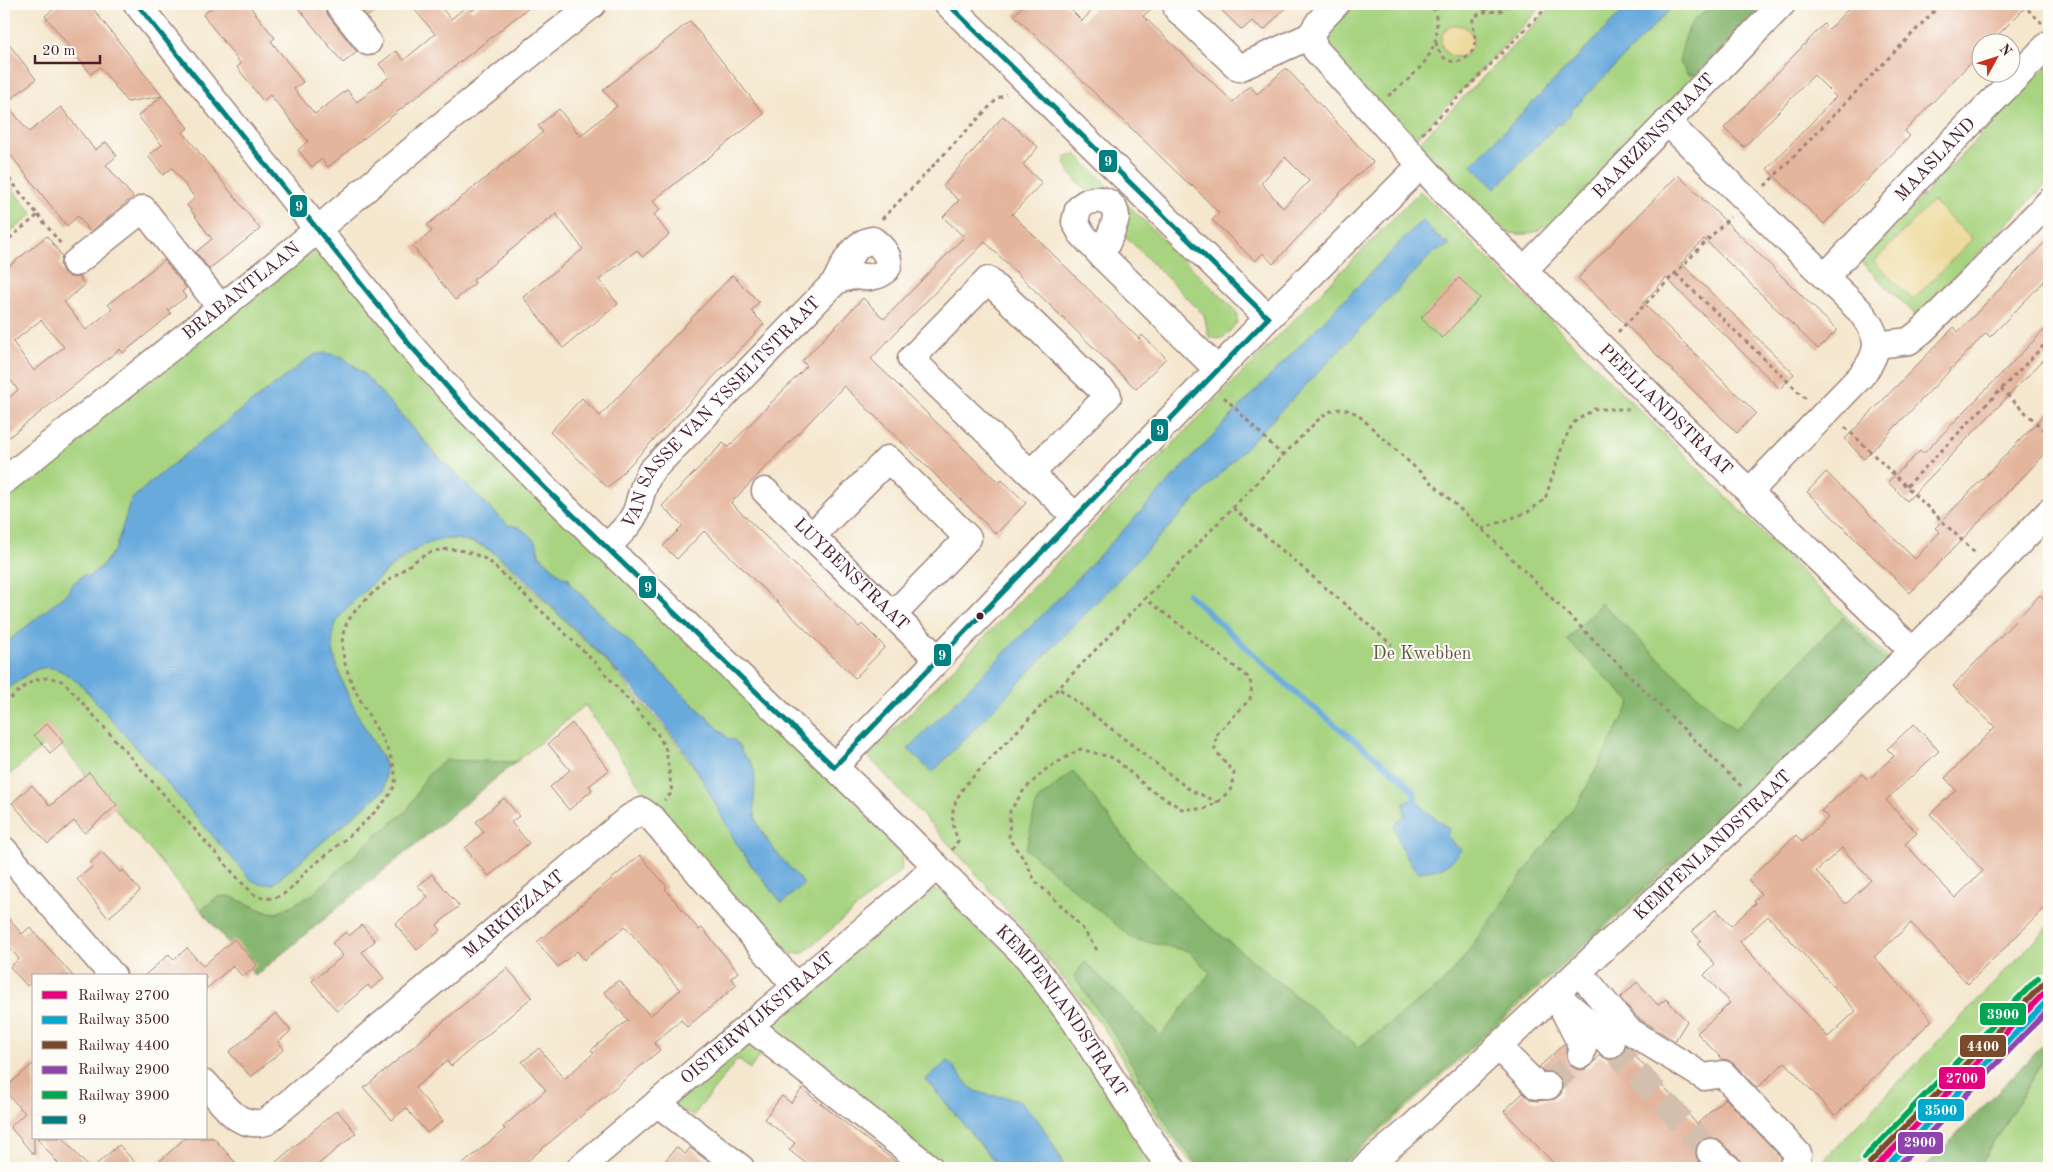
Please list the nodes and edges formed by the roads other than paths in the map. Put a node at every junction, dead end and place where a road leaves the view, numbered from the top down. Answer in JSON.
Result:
{"nodes":[{"id":1,"x":137,"y":4,"type":"edge"},
{"id":2,"x":338,"y":4,"type":"edge"},
{"id":3,"x":593,"y":4,"type":"edge"},
{"id":4,"x":1336,"y":4,"type":"edge"},
{"id":5,"x":1782,"y":4,"type":"edge"},
{"id":6,"x":957,"y":7,"type":"edge"},
{"id":7,"x":1178,"y":9,"type":"dead end"},
{"id":8,"x":2046,"y":34,"type":"edge"},
{"id":9,"x":1310,"y":36,"type":"junction"},
{"id":10,"x":368,"y":42,"type":"dead end"},
{"id":11,"x":1667,"y":122,"type":"junction"},
{"id":12,"x":1414,"y":157,"type":"junction"},
{"id":13,"x":2049,"y":202,"type":"edge"},
{"id":14,"x":318,"y":229,"type":"junction"},
{"id":15,"x":1102,"y":256,"type":"dead end"},
{"id":16,"x":75,"y":263,"type":"road end"},
{"id":17,"x":1525,"y":269,"type":"junction"},
{"id":18,"x":1825,"y":277,"type":"junction"},
{"id":19,"x":836,"y":281,"type":"junction"},
{"id":20,"x":221,"y":308,"type":"junction"},
{"id":21,"x":1268,"y":318,"type":"junction"},
{"id":22,"x":1877,"y":345,"type":"junction"},
{"id":23,"x":1218,"y":370,"type":"junction"},
{"id":24,"x":1030,"y":473,"type":"junction"},
{"id":25,"x":4,"y":481,"type":"edge"},
{"id":26,"x":764,"y":491,"type":"dead end"},
{"id":27,"x":1750,"y":491,"type":"junction"},
{"id":28,"x":2049,"y":512,"type":"edge"},
{"id":29,"x":1076,"y":516,"type":"junction"},
{"id":30,"x":812,"y":536,"type":"junction"},
{"id":31,"x":607,"y":547,"type":"junction"},
{"id":32,"x":893,"y":615,"type":"junction"},
{"id":33,"x":1913,"y":651,"type":"junction"},
{"id":34,"x":938,"y":659,"type":"junction"},
{"id":35,"x":834,"y":767,"type":"junction"},
{"id":36,"x":4,"y":850,"type":"edge"},
{"id":37,"x":936,"y":866,"type":"junction"},
{"id":38,"x":1578,"y":972,"type":"junction"},
{"id":39,"x":111,"y":974,"type":"edge"},
{"id":40,"x":796,"y":987,"type":"junction"},
{"id":41,"x":1555,"y":994,"type":"junction"},
{"id":42,"x":749,"y":1026,"type":"junction"},
{"id":43,"x":1611,"y":1045,"type":"tunnel mouth"},
{"id":44,"x":1498,"y":1047,"type":"junction"},
{"id":45,"x":1581,"y":1055,"type":"dead end"},
{"id":46,"x":208,"y":1086,"type":"edge"},
{"id":47,"x":1548,"y":1086,"type":"dead end"},
{"id":48,"x":657,"y":1103,"type":"junction"},
{"id":49,"x":590,"y":1165,"type":"edge"},
{"id":50,"x":741,"y":1168,"type":"edge"},
{"id":51,"x":930,"y":1168,"type":"edge"},
{"id":52,"x":1172,"y":1168,"type":"edge"},
{"id":53,"x":1364,"y":1168,"type":"edge"},
{"id":54,"x":1792,"y":1168,"type":"edge"}],
"edges":[{"from":1,"to":14,"type":"street","name":"KEMPENLANDSTRAAT"},
{"from":2,"to":10,"type":"street"},
{"from":3,"to":14,"type":"street","name":"BRABANTLAAN"},
{"from":4,"to":9,"type":"street"},
{"from":5,"to":11,"type":"street","name":"BAARZENSTRAAT"},
{"from":6,"to":21,"type":"street"},
{"from":7,"to":9,"type":"street"},
{"from":8,"to":18,"type":"street","name":"MAASLAND"},
{"from":9,"to":12,"type":"street","name":"PEELLANDSTRAAT"},
{"from":11,"to":17,"type":"street","name":"BAARZENSTRAAT"},
{"from":11,"to":18,"type":"street"},
{"from":12,"to":17,"type":"street","name":"PEELLANDSTRAAT"},
{"from":12,"to":21,"type":"street"},
{"from":13,"to":22,"type":"street"},
{"from":14,"to":20,"type":"street","name":"BRABANTLAAN"},
{"from":14,"to":31,"type":"street","name":"KEMPENLANDSTRAAT"},
{"from":15,"to":23,"type":"street"},
{"from":16,"to":20,"type":"street"},
{"from":17,"to":27,"type":"street","name":"PEELLANDSTRAAT"},
{"from":18,"to":22,"type":"street"},
{"from":19,"to":19,"type":"street","name":"VAN SASSE VAN YSSELTSTRAAT"},
{"from":19,"to":31,"type":"street","name":"VAN SASSE VAN YSSELTSTRAAT"},
{"from":20,"to":25,"type":"street","name":"BRABANTLAAN"},
{"from":21,"to":23,"type":"street"},
{"from":22,"to":27,"type":"street"},
{"from":23,"to":29,"type":"street"},
{"from":24,"to":24,"type":"street"},
{"from":24,"to":29,"type":"street"},
{"from":26,"to":30,"type":"street","name":"LUYBENSTRAAT"},
{"from":27,"to":33,"type":"street","name":"PEELLANDSTRAAT"},
{"from":28,"to":33,"type":"street","name":"KEMPENLANDSTRAAT"},
{"from":29,"to":34,"type":"street"},
{"from":30,"to":32,"type":"street","name":"LUYBENSTRAAT"},
{"from":30,"to":32,"type":"street"},
{"from":31,"to":35,"type":"street","name":"KEMPENLANDSTRAAT"},
{"from":32,"to":34,"type":"street","name":"LUYBENSTRAAT"},
{"from":33,"to":38,"type":"street","name":"KEMPENLANDSTRAAT"},
{"from":34,"to":35,"type":"street"},
{"from":35,"to":37,"type":"street","name":"KEMPENLANDSTRAAT"},
{"from":36,"to":39,"type":"street"},
{"from":37,"to":40,"type":"street","name":"OISTERWIJKSTRAAT"},
{"from":37,"to":52,"type":"street","name":"KEMPENLANDSTRAAT"},
{"from":38,"to":41,"type":"street","name":"KEMPENLANDSTRAAT"},
{"from":38,"to":54,"type":"street"},
{"from":40,"to":42,"type":"street","name":"OISTERWIJKSTRAAT"},
{"from":40,"to":46,"type":"street","name":"MARKIEZAAT"},
{"from":41,"to":43,"type":"street"},
{"from":41,"to":44,"type":"street","name":"KEMPENLANDSTRAAT"},
{"from":41,"to":45,"type":"street"},
{"from":42,"to":48,"type":"street","name":"OISTERWIJKSTRAAT"},
{"from":42,"to":51,"type":"street"},
{"from":44,"to":47,"type":"street"},
{"from":44,"to":53,"type":"street","name":"KEMPENLANDSTRAAT"},
{"from":48,"to":49,"type":"street","name":"OISTERWIJKSTRAAT"},
{"from":48,"to":50,"type":"street"}]}
